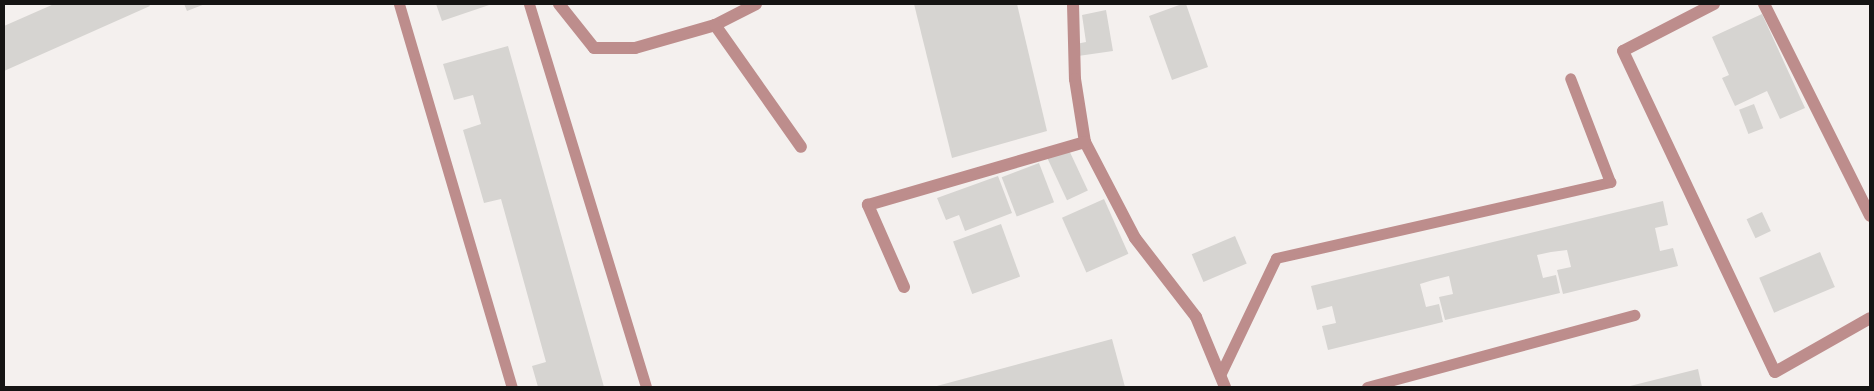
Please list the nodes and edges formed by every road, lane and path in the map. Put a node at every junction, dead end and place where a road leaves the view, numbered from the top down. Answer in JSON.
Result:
{"nodes":[{"id":1,"x":398,"y":4,"type":"edge"},
{"id":2,"x":529,"y":4,"type":"edge"},
{"id":3,"x":559,"y":4,"type":"edge"},
{"id":4,"x":756,"y":4,"type":"edge"},
{"id":5,"x":1073,"y":4,"type":"edge"},
{"id":6,"x":1714,"y":4,"type":"edge"},
{"id":7,"x":1764,"y":4,"type":"edge"},
{"id":8,"x":715,"y":25,"type":"junction"},
{"id":9,"x":1570,"y":78,"type":"dead end"},
{"id":10,"x":1084,"y":142,"type":"junction"},
{"id":11,"x":801,"y":147,"type":"dead end"},
{"id":12,"x":1870,"y":216,"type":"edge"},
{"id":13,"x":904,"y":287,"type":"dead end"},
{"id":14,"x":1634,"y":315,"type":"dead end"},
{"id":15,"x":1870,"y":318,"type":"edge"},
{"id":16,"x":1220,"y":373,"type":"junction"},
{"id":17,"x":512,"y":387,"type":"edge"},
{"id":18,"x":646,"y":387,"type":"edge"},
{"id":19,"x":1225,"y":387,"type":"edge"},
{"id":20,"x":1367,"y":387,"type":"edge"}],
"edges":[{"from":1,"to":17,"type":"lane"},
{"from":2,"to":18,"type":"lane"},
{"from":3,"to":8,"type":"street"},
{"from":4,"to":8,"type":"street"},
{"from":5,"to":10,"type":"street"},
{"from":6,"to":15,"type":"street"},
{"from":7,"to":12,"type":"street"},
{"from":8,"to":11,"type":"street"},
{"from":9,"to":16,"type":"lane"},
{"from":10,"to":13,"type":"street"},
{"from":10,"to":16,"type":"street"},
{"from":14,"to":20,"type":"lane"},
{"from":16,"to":19,"type":"street"}]}
